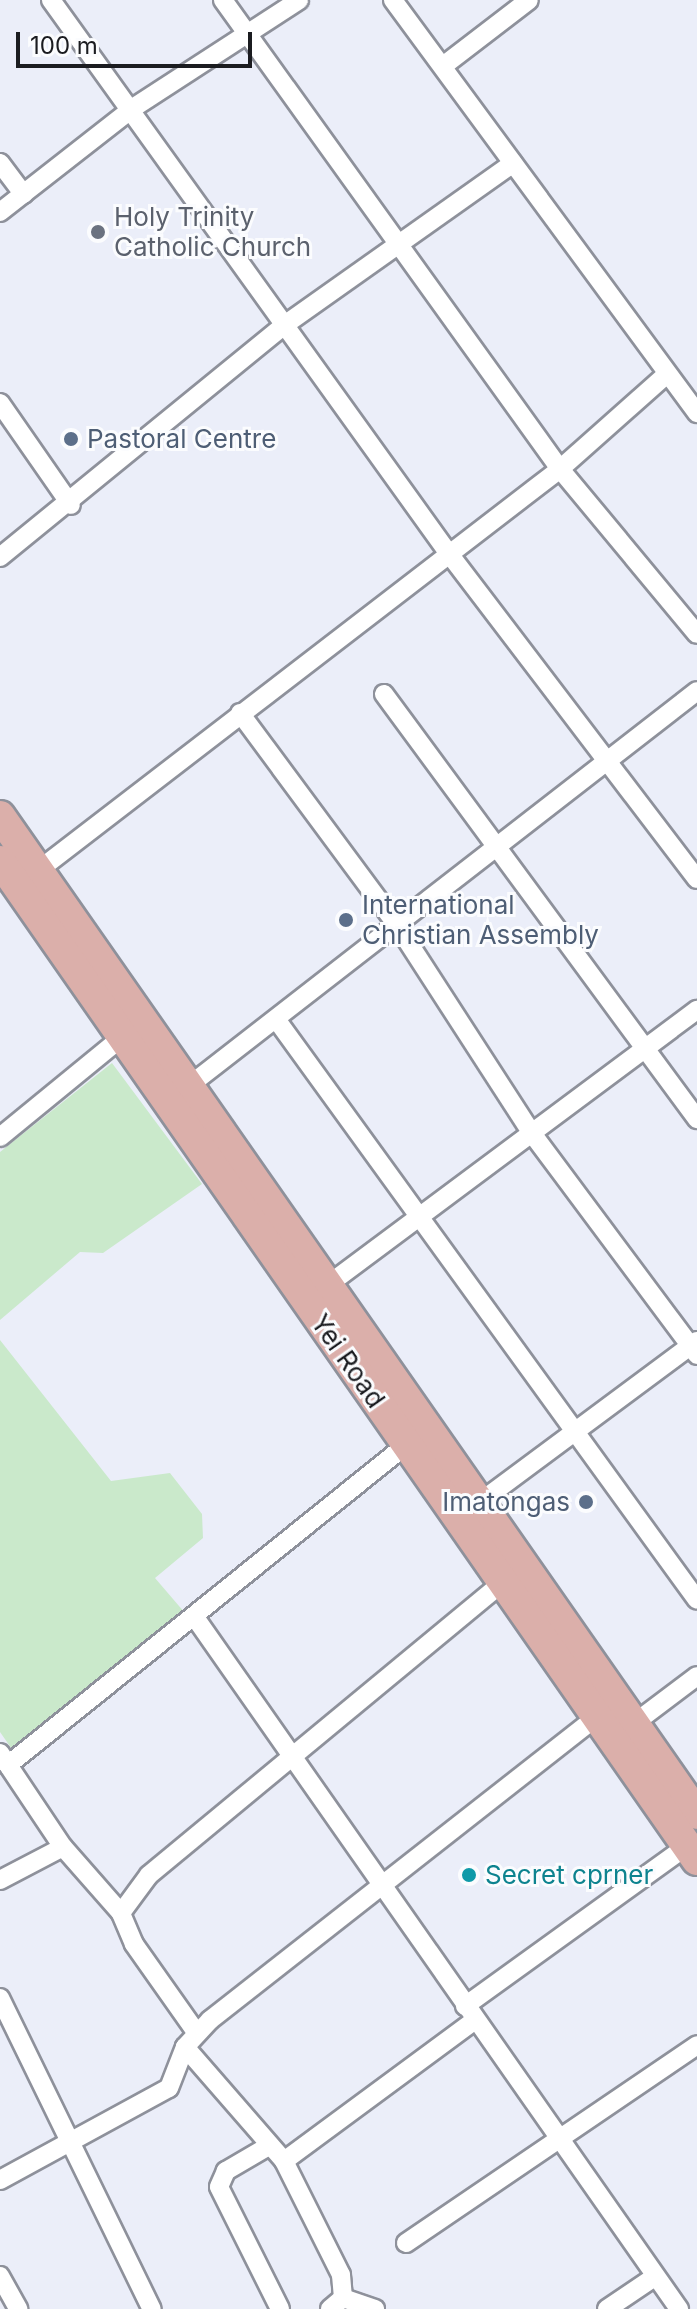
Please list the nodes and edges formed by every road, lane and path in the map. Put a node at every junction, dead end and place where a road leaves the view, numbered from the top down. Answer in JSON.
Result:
{"nodes":[{"id":1,"x":51,"y":0,"type":"edge"},
{"id":2,"x":223,"y":0,"type":"edge"},
{"id":3,"x":299,"y":0,"type":"edge"},
{"id":4,"x":393,"y":0,"type":"edge"},
{"id":5,"x":529,"y":0,"type":"edge"},
{"id":6,"x":249,"y":35,"type":"junction"},
{"id":7,"x":443,"y":66,"type":"junction"},
{"id":8,"x":133,"y":108,"type":"junction"},
{"id":9,"x":0,"y":163,"type":"edge"},
{"id":10,"x":513,"y":163,"type":"junction"},
{"id":11,"x":23,"y":194,"type":"junction"},
{"id":12,"x":0,"y":212,"type":"edge"},
{"id":13,"x":395,"y":242,"type":"junction"},
{"id":14,"x":286,"y":324,"type":"junction"},
{"id":15,"x":666,"y":375,"type":"junction"},
{"id":16,"x":0,"y":403,"type":"edge"},
{"id":17,"x":697,"y":413,"type":"edge"},
{"id":18,"x":560,"y":469,"type":"junction"},
{"id":19,"x":71,"y":505,"type":"junction"},
{"id":20,"x":447,"y":551,"type":"junction"},
{"id":21,"x":0,"y":557,"type":"edge"},
{"id":22,"x":697,"y":634,"type":"edge"},
{"id":23,"x":697,"y":691,"type":"edge"},
{"id":24,"x":384,"y":694,"type":"dead end"},
{"id":25,"x":240,"y":713,"type":"junction"},
{"id":26,"x":610,"y":759,"type":"junction"},
{"id":27,"x":0,"y":816,"type":"edge"},
{"id":28,"x":498,"y":846,"type":"junction"},
{"id":29,"x":0,"y":861,"type":"edge"},
{"id":30,"x":28,"y":879,"type":"junction"},
{"id":31,"x":697,"y":879,"type":"edge"},
{"id":32,"x":397,"y":925,"type":"junction"},
{"id":33,"x":697,"y":1010,"type":"edge"},
{"id":34,"x":276,"y":1019,"type":"junction"},
{"id":35,"x":122,"y":1037,"type":"junction"},
{"id":36,"x":645,"y":1047,"type":"junction"},
{"id":37,"x":178,"y":1094,"type":"junction"},
{"id":38,"x":697,"y":1119,"type":"edge"},
{"id":39,"x":2,"y":1129,"type":"edge"},
{"id":40,"x":531,"y":1132,"type":"junction"},
{"id":41,"x":419,"y":1216,"type":"junction"},
{"id":42,"x":318,"y":1292,"type":"junction"},
{"id":43,"x":695,"y":1347,"type":"edge"},
{"id":44,"x":573,"y":1432,"type":"junction"},
{"id":45,"x":406,"y":1445,"type":"junction"},
{"id":46,"x":481,"y":1501,"type":"junction"},
{"id":47,"x":457,"y":1520,"type":"junction"},
{"id":48,"x":501,"y":1584,"type":"junction"},
{"id":49,"x":697,"y":1600,"type":"edge"},
{"id":50,"x":194,"y":1616,"type":"junction"},
{"id":51,"x":697,"y":1676,"type":"edge"},
{"id":52,"x":615,"y":1726,"type":"junction"},
{"id":53,"x":294,"y":1753,"type":"junction"},
{"id":54,"x":4,"y":1759,"type":"edge"},
{"id":55,"x":697,"y":1814,"type":"edge"},
{"id":56,"x":63,"y":1847,"type":"junction"},
{"id":57,"x":692,"y":1853,"type":"edge"},
{"id":58,"x":0,"y":1880,"type":"edge"},
{"id":59,"x":381,"y":1883,"type":"junction"},
{"id":60,"x":121,"y":1913,"type":"junction"},
{"id":61,"x":0,"y":1998,"type":"edge"},
{"id":62,"x":470,"y":2013,"type":"junction"},
{"id":63,"x":191,"y":2040,"type":"junction"},
{"id":64,"x":697,"y":2045,"type":"edge"},
{"id":65,"x":556,"y":2137,"type":"junction"},
{"id":66,"x":66,"y":2142,"type":"junction"},
{"id":67,"x":267,"y":2147,"type":"junction"},
{"id":68,"x":284,"y":2161,"type":"junction"},
{"id":69,"x":0,"y":2180,"type":"edge"},
{"id":70,"x":406,"y":2243,"type":"dead end"},
{"id":71,"x":0,"y":2276,"type":"edge"},
{"id":72,"x":653,"y":2278,"type":"junction"},
{"id":73,"x":337,"y":2303,"type":"edge"},
{"id":74,"x":18,"y":2309,"type":"edge"},
{"id":75,"x":152,"y":2309,"type":"edge"},
{"id":76,"x":280,"y":2309,"type":"edge"},
{"id":77,"x":375,"y":2309,"type":"edge"},
{"id":78,"x":607,"y":2309,"type":"edge"},
{"id":79,"x":679,"y":2309,"type":"edge"}],
"edges":[{"from":1,"to":8,"type":"street"},
{"from":2,"to":6,"type":"street"},
{"from":3,"to":6,"type":"street"},
{"from":4,"to":7,"type":"street"},
{"from":5,"to":7,"type":"street"},
{"from":6,"to":8,"type":"street"},
{"from":6,"to":13,"type":"street"},
{"from":7,"to":10,"type":"street"},
{"from":8,"to":11,"type":"street"},
{"from":8,"to":14,"type":"street"},
{"from":9,"to":11,"type":"street"},
{"from":10,"to":13,"type":"street"},
{"from":10,"to":15,"type":"street"},
{"from":11,"to":12,"type":"street"},
{"from":13,"to":14,"type":"street"},
{"from":13,"to":18,"type":"street"},
{"from":14,"to":19,"type":"street"},
{"from":14,"to":20,"type":"street"},
{"from":15,"to":17,"type":"street"},
{"from":15,"to":18,"type":"street"},
{"from":16,"to":19,"type":"street"},
{"from":18,"to":20,"type":"street"},
{"from":18,"to":22,"type":"street"},
{"from":19,"to":21,"type":"street"},
{"from":20,"to":25,"type":"street"},
{"from":20,"to":26,"type":"street"},
{"from":23,"to":26,"type":"street"},
{"from":24,"to":28,"type":"street"},
{"from":25,"to":30,"type":"street"},
{"from":25,"to":32,"type":"street"},
{"from":26,"to":28,"type":"street"},
{"from":26,"to":31,"type":"street"},
{"from":27,"to":30,"type":"main road","name":"Yei Road"},
{"from":28,"to":32,"type":"street"},
{"from":28,"to":36,"type":"street"},
{"from":29,"to":30,"type":"main road","name":"Yei Road"},
{"from":30,"to":35,"type":"main road","name":"Yei Road"},
{"from":30,"to":37,"type":"main road","name":"Yei Road"},
{"from":32,"to":34,"type":"street"},
{"from":32,"to":40,"type":"street"},
{"from":33,"to":36,"type":"street"},
{"from":34,"to":37,"type":"street"},
{"from":34,"to":41,"type":"street"},
{"from":35,"to":37,"type":"main road","name":"Yei Road"},
{"from":35,"to":39,"type":"street"},
{"from":36,"to":38,"type":"street"},
{"from":36,"to":40,"type":"street"},
{"from":37,"to":42,"type":"main road","name":"Yei Road"},
{"from":40,"to":41,"type":"street"},
{"from":40,"to":43,"type":"street"},
{"from":41,"to":42,"type":"street"},
{"from":41,"to":44,"type":"street"},
{"from":42,"to":45,"type":"main road","name":"Yei Road"},
{"from":42,"to":46,"type":"main road","name":"Yei Road"},
{"from":43,"to":44,"type":"street"},
{"from":44,"to":46,"type":"street"},
{"from":44,"to":49,"type":"street"},
{"from":45,"to":47,"type":"main road","name":"Yei Road"},
{"from":45,"to":50,"type":"street"},
{"from":46,"to":47,"type":"street"},
{"from":46,"to":52,"type":"main road","name":"Yei Road"},
{"from":47,"to":48,"type":"main road","name":"Yei Road"},
{"from":48,"to":52,"type":"main road","name":"Yei Road"},
{"from":48,"to":53,"type":"street"},
{"from":50,"to":53,"type":"street"},
{"from":50,"to":54,"type":"street"},
{"from":51,"to":52,"type":"street"},
{"from":52,"to":55,"type":"main road","name":"Yei Road"},
{"from":52,"to":57,"type":"main road","name":"Yei Road"},
{"from":52,"to":59,"type":"street"},
{"from":53,"to":59,"type":"street"},
{"from":53,"to":60,"type":"street"},
{"from":54,"to":56,"type":"street"},
{"from":56,"to":58,"type":"street"},
{"from":56,"to":60,"type":"street"},
{"from":57,"to":62,"type":"street"},
{"from":59,"to":62,"type":"street"},
{"from":59,"to":63,"type":"street"},
{"from":60,"to":63,"type":"street"},
{"from":61,"to":66,"type":"street"},
{"from":62,"to":65,"type":"street"},
{"from":62,"to":68,"type":"street"},
{"from":63,"to":66,"type":"street"},
{"from":63,"to":67,"type":"street"},
{"from":64,"to":65,"type":"street"},
{"from":65,"to":70,"type":"street"},
{"from":65,"to":72,"type":"street"},
{"from":66,"to":69,"type":"street"},
{"from":66,"to":75,"type":"street"},
{"from":67,"to":68,"type":"street"},
{"from":67,"to":76,"type":"street"},
{"from":68,"to":73,"type":"street"},
{"from":71,"to":74,"type":"street"},
{"from":72,"to":78,"type":"street"},
{"from":72,"to":79,"type":"street"},
{"from":73,"to":77,"type":"street"}]}
